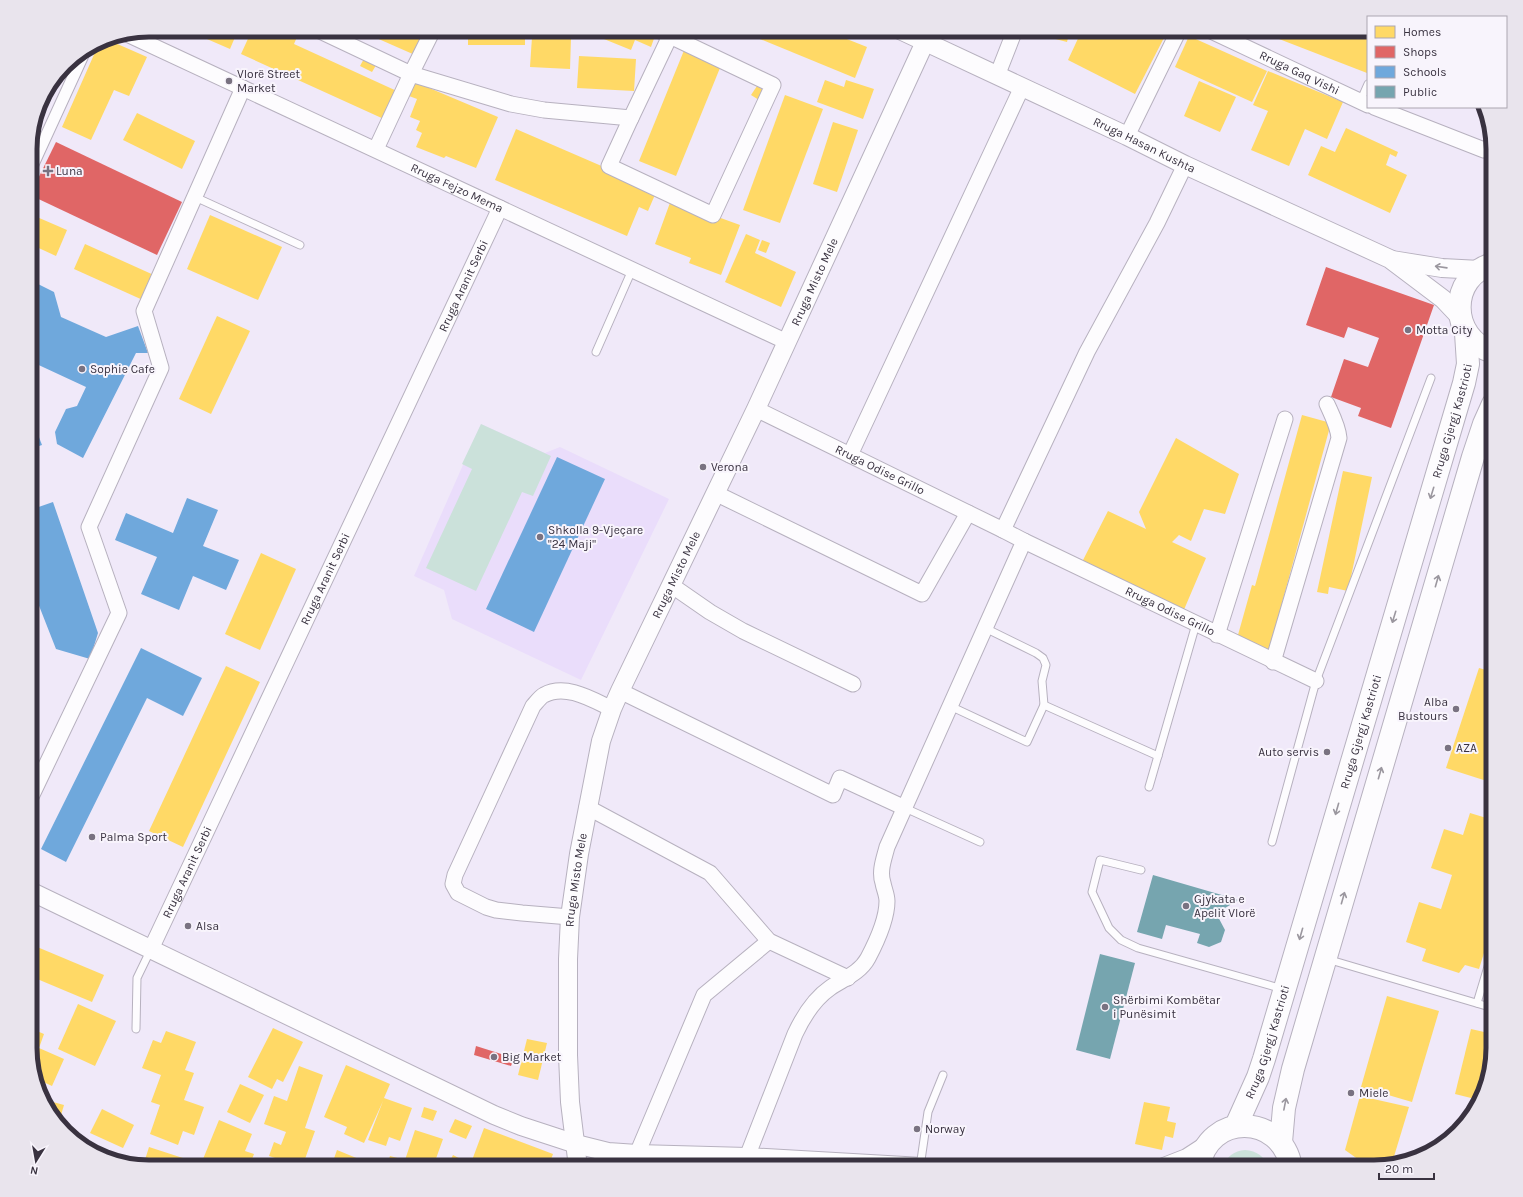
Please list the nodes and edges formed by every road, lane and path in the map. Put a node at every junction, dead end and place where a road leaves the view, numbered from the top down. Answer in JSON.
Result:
{"nodes":[{"id":1,"x":333,"y":37,"type":"edge"},
{"id":2,"x":430,"y":37,"type":"edge"},
{"id":3,"x":665,"y":37,"type":"edge"},
{"id":4,"x":677,"y":37,"type":"edge"},
{"id":5,"x":914,"y":37,"type":"edge"},
{"id":6,"x":1012,"y":37,"type":"edge"},
{"id":7,"x":1176,"y":37,"type":"edge"},
{"id":8,"x":1228,"y":37,"type":"edge"},
{"id":9,"x":135,"y":38,"type":"edge"},
{"id":10,"x":924,"y":42,"type":"junction"},
{"id":11,"x":80,"y":61,"type":"edge"},
{"id":12,"x":411,"y":74,"type":"junction"},
{"id":13,"x":997,"y":76,"type":"junction"},
{"id":14,"x":1022,"y":87,"type":"junction"},
{"id":15,"x":243,"y":88,"type":"junction"},
{"id":16,"x":1367,"y":89,"type":"edge"},
{"id":17,"x":1364,"y":103,"type":"edge"},
{"id":18,"x":1377,"y":108,"type":"edge"},
{"id":19,"x":631,"y":118,"type":"junction"},
{"id":20,"x":1127,"y":136,"type":"junction"},
{"id":21,"x":1486,"y":145,"type":"edge"},
{"id":22,"x":376,"y":149,"type":"junction"},
{"id":23,"x":1484,"y":150,"type":"joint"},
{"id":24,"x":37,"y":156,"type":"edge"},
{"id":25,"x":1185,"y":165,"type":"junction"},
{"id":26,"x":195,"y":197,"type":"junction"},
{"id":27,"x":500,"y":208,"type":"junction"},
{"id":28,"x":300,"y":245,"type":"dead end"},
{"id":29,"x":1390,"y":259,"type":"junction"},
{"id":30,"x":1486,"y":267,"type":"edge"},
{"id":31,"x":632,"y":270,"type":"junction"},
{"id":32,"x":1463,"y":325,"type":"junction"},
{"id":33,"x":787,"y":342,"type":"junction"},
{"id":34,"x":1486,"y":349,"type":"edge"},
{"id":35,"x":596,"y":352,"type":"dead end"},
{"id":36,"x":1431,"y":378,"type":"dead end"},
{"id":37,"x":1326,"y":404,"type":"dead end"},
{"id":38,"x":756,"y":409,"type":"junction"},
{"id":39,"x":1284,"y":419,"type":"dead end"},
{"id":40,"x":1486,"y":420,"type":"edge"},
{"id":41,"x":850,"y":455,"type":"junction"},
{"id":42,"x":716,"y":493,"type":"junction"},
{"id":43,"x":968,"y":513,"type":"junction"},
{"id":44,"x":1003,"y":530,"type":"junction"},
{"id":45,"x":1024,"y":541,"type":"junction"},
{"id":46,"x":671,"y":585,"type":"junction"},
{"id":47,"x":1196,"y":624,"type":"junction"},
{"id":48,"x":985,"y":628,"type":"junction"},
{"id":49,"x":1217,"y":635,"type":"junction"},
{"id":50,"x":1273,"y":662,"type":"junction"},
{"id":51,"x":1316,"y":681,"type":"junction"},
{"id":52,"x":853,"y":684,"type":"dead end"},
{"id":53,"x":620,"y":691,"type":"junction"},
{"id":54,"x":1044,"y":705,"type":"junction"},
{"id":55,"x":950,"y":706,"type":"junction"},
{"id":56,"x":612,"y":709,"type":"junction"},
{"id":57,"x":1158,"y":756,"type":"junction"},
{"id":58,"x":37,"y":784,"type":"edge"},
{"id":59,"x":1149,"y":787,"type":"dead end"},
{"id":60,"x":587,"y":807,"type":"junction"},
{"id":61,"x":905,"y":808,"type":"junction"},
{"id":62,"x":980,"y":842,"type":"dead end"},
{"id":63,"x":1272,"y":842,"type":"dead end"},
{"id":64,"x":1141,"y":870,"type":"dead end"},
{"id":65,"x":37,"y":894,"type":"edge"},
{"id":66,"x":570,"y":917,"type":"junction"},
{"id":67,"x":769,"y":941,"type":"junction"},
{"id":68,"x":151,"y":949,"type":"junction"},
{"id":69,"x":1325,"y":959,"type":"junction"},
{"id":70,"x":1486,"y":973,"type":"edge"},
{"id":71,"x":848,"y":978,"type":"junction"},
{"id":72,"x":1284,"y":990,"type":"junction"},
{"id":73,"x":1477,"y":1003,"type":"junction"},
{"id":74,"x":1486,"y":1006,"type":"edge"},
{"id":75,"x":136,"y":1029,"type":"dead end"},
{"id":76,"x":943,"y":1075,"type":"dead end"},
{"id":77,"x":1236,"y":1126,"type":"junction"},
{"id":78,"x":576,"y":1144,"type":"junction"},
{"id":79,"x":1207,"y":1145,"type":"junction"},
{"id":80,"x":637,"y":1154,"type":"junction"},
{"id":81,"x":747,"y":1157,"type":"junction"},
{"id":82,"x":1290,"y":1158,"type":"edge"},
{"id":83,"x":577,"y":1160,"type":"edge"},
{"id":84,"x":799,"y":1160,"type":"edge"},
{"id":85,"x":922,"y":1160,"type":"edge"},
{"id":86,"x":1182,"y":1160,"type":"edge"},
{"id":87,"x":1201,"y":1160,"type":"edge"}],
"edges":[{"from":1,"to":12,"type":"street"},
{"from":2,"to":12,"type":"street"},
{"from":3,"to":19,"type":"street"},
{"from":4,"to":19,"type":"street"},
{"from":5,"to":10,"type":"street","name":"Rruga Hasan Kushta"},
{"from":6,"to":13,"type":"street"},
{"from":7,"to":20,"type":"street"},
{"from":8,"to":17,"type":"street","name":"Rruga Gaq Vishi"},
{"from":9,"to":15,"type":"street","name":"Rruga Fejzo Mema"},
{"from":10,"to":13,"type":"street","name":"Rruga Hasan Kushta"},
{"from":10,"to":33,"type":"street","name":"Rruga Misto Mele"},
{"from":11,"to":24,"type":"street"},
{"from":12,"to":19,"type":"street"},
{"from":12,"to":22,"type":"street"},
{"from":13,"to":14,"type":"street","name":"Rruga Hasan Kushta"},
{"from":14,"to":20,"type":"street","name":"Rruga Hasan Kushta"},
{"from":14,"to":41,"type":"street"},
{"from":15,"to":22,"type":"street","name":"Rruga Fejzo Mema"},
{"from":15,"to":26,"type":"street"},
{"from":16,"to":17,"type":"lane"},
{"from":18,"to":23,"type":"street"},
{"from":20,"to":25,"type":"street","name":"Rruga Hasan Kushta"},
{"from":21,"to":23,"type":"lane"},
{"from":22,"to":27,"type":"street","name":"Rruga Fejzo Mema"},
{"from":25,"to":29,"type":"street","name":"Rruga Hasan Kushta"},
{"from":25,"to":44,"type":"street"},
{"from":26,"to":28,"type":"lane"},
{"from":26,"to":58,"type":"street"},
{"from":27,"to":31,"type":"street","name":"Rruga Fejzo Mema"},
{"from":27,"to":68,"type":"street","name":"Rruga Aranit Serbi"},
{"from":30,"to":29,"type":"street","one_way":true},
{"from":29,"to":32,"type":"street"},
{"from":30,"to":32,"type":"main road","name":"Rruga Gjergj Kastrioti"},
{"from":31,"to":33,"type":"street","name":"Rruga Fejzo Mema"},
{"from":31,"to":35,"type":"lane"},
{"from":32,"to":34,"type":"main road"},
{"from":32,"to":72,"type":"main road","name":"Rruga Gjergj Kastrioti","one_way":true},
{"from":33,"to":38,"type":"street","name":"Rruga Misto Mele"},
{"from":36,"to":51,"type":"lane"},
{"from":37,"to":50,"type":"street"},
{"from":38,"to":41,"type":"street","name":"Rruga Odise Grillo"},
{"from":38,"to":42,"type":"street","name":"Rruga Misto Mele"},
{"from":39,"to":49,"type":"street"},
{"from":69,"to":40,"type":"main road","one_way":true},
{"from":41,"to":43,"type":"street","name":"Rruga Odise Grillo"},
{"from":42,"to":43,"type":"street"},
{"from":42,"to":46,"type":"street","name":"Rruga Misto Mele"},
{"from":43,"to":44,"type":"street","name":"Rruga Odise Grillo"},
{"from":44,"to":45,"type":"street","name":"Rruga Odise Grillo"},
{"from":45,"to":47,"type":"street","name":"Rruga Odise Grillo"},
{"from":45,"to":48,"type":"street"},
{"from":46,"to":52,"type":"street"},
{"from":46,"to":53,"type":"street","name":"Rruga Misto Mele"},
{"from":47,"to":49,"type":"street","name":"Rruga Odise Grillo"},
{"from":47,"to":57,"type":"lane"},
{"from":48,"to":54,"type":"lane"},
{"from":48,"to":55,"type":"street"},
{"from":49,"to":50,"type":"street","name":"Rruga Odise Grillo"},
{"from":50,"to":51,"type":"street","name":"Rruga Odise Grillo"},
{"from":51,"to":63,"type":"lane"},
{"from":53,"to":56,"type":"street","name":"Rruga Misto Mele"},
{"from":53,"to":61,"type":"street"},
{"from":54,"to":55,"type":"lane"},
{"from":54,"to":57,"type":"lane"},
{"from":55,"to":61,"type":"street"},
{"from":56,"to":60,"type":"street","name":"Rruga Misto Mele"},
{"from":56,"to":66,"type":"street"},
{"from":57,"to":59,"type":"lane"},
{"from":60,"to":66,"type":"street","name":"Rruga Misto Mele"},
{"from":60,"to":67,"type":"street"},
{"from":61,"to":62,"type":"lane"},
{"from":61,"to":71,"type":"street"},
{"from":64,"to":72,"type":"lane"},
{"from":65,"to":68,"type":"street"},
{"from":66,"to":78,"type":"street","name":"Rruga Misto Mele"},
{"from":67,"to":71,"type":"street"},
{"from":67,"to":80,"type":"street"},
{"from":68,"to":75,"type":"lane"},
{"from":68,"to":78,"type":"street"},
{"from":69,"to":73,"type":"lane"},
{"from":82,"to":69,"type":"main road","one_way":true},
{"from":70,"to":73,"type":"lane"},
{"from":71,"to":81,"type":"street"},
{"from":72,"to":77,"type":"main road","name":"Rruga Gjergj Kastrioti"},
{"from":73,"to":74,"type":"lane"},
{"from":76,"to":85,"type":"lane"},
{"from":77,"to":79,"type":"main road"},
{"from":77,"to":82,"type":"main road"},
{"from":78,"to":80,"type":"street"},
{"from":78,"to":83,"type":"street","name":"Rruga Misto Mele"},
{"from":79,"to":86,"type":"street"},
{"from":79,"to":87,"type":"main road"},
{"from":80,"to":81,"type":"street"},
{"from":81,"to":84,"type":"street"}]}
